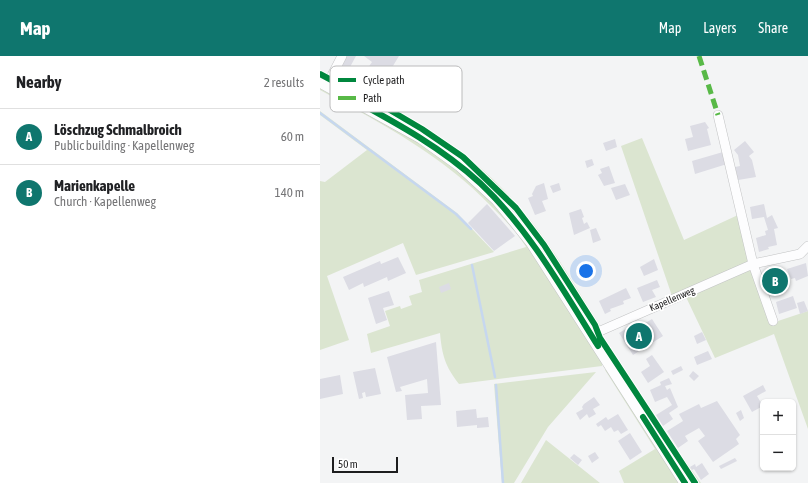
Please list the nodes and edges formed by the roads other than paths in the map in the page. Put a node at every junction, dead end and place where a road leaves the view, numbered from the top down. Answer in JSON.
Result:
{"nodes":[{"id":1,"x":342,"y":56,"type":"edge"},
{"id":2,"x":335,"y":66,"type":"edge"},
{"id":3,"x":330,"y":74,"type":"edge"},
{"id":4,"x":323,"y":84,"type":"edge"},
{"id":5,"x":374,"y":112,"type":"edge"},
{"id":6,"x":718,"y":115,"type":"dead end"},
{"id":7,"x":808,"y":246,"type":"edge"},
{"id":8,"x":753,"y":264,"type":"junction"},
{"id":9,"x":773,"y":321,"type":"dead end"},
{"id":10,"x":591,"y":335,"type":"junction"},
{"id":11,"x":685,"y":483,"type":"edge"}],
"edges":[{"from":1,"to":2,"type":"street"},
{"from":3,"to":4,"type":"street"},
{"from":5,"to":10,"type":"street"},
{"from":6,"to":8,"type":"street"},
{"from":7,"to":8,"type":"street","name":"Kapellenweg"},
{"from":8,"to":9,"type":"street"},
{"from":8,"to":10,"type":"street","name":"Kapellenweg"},
{"from":10,"to":11,"type":"street"}]}
